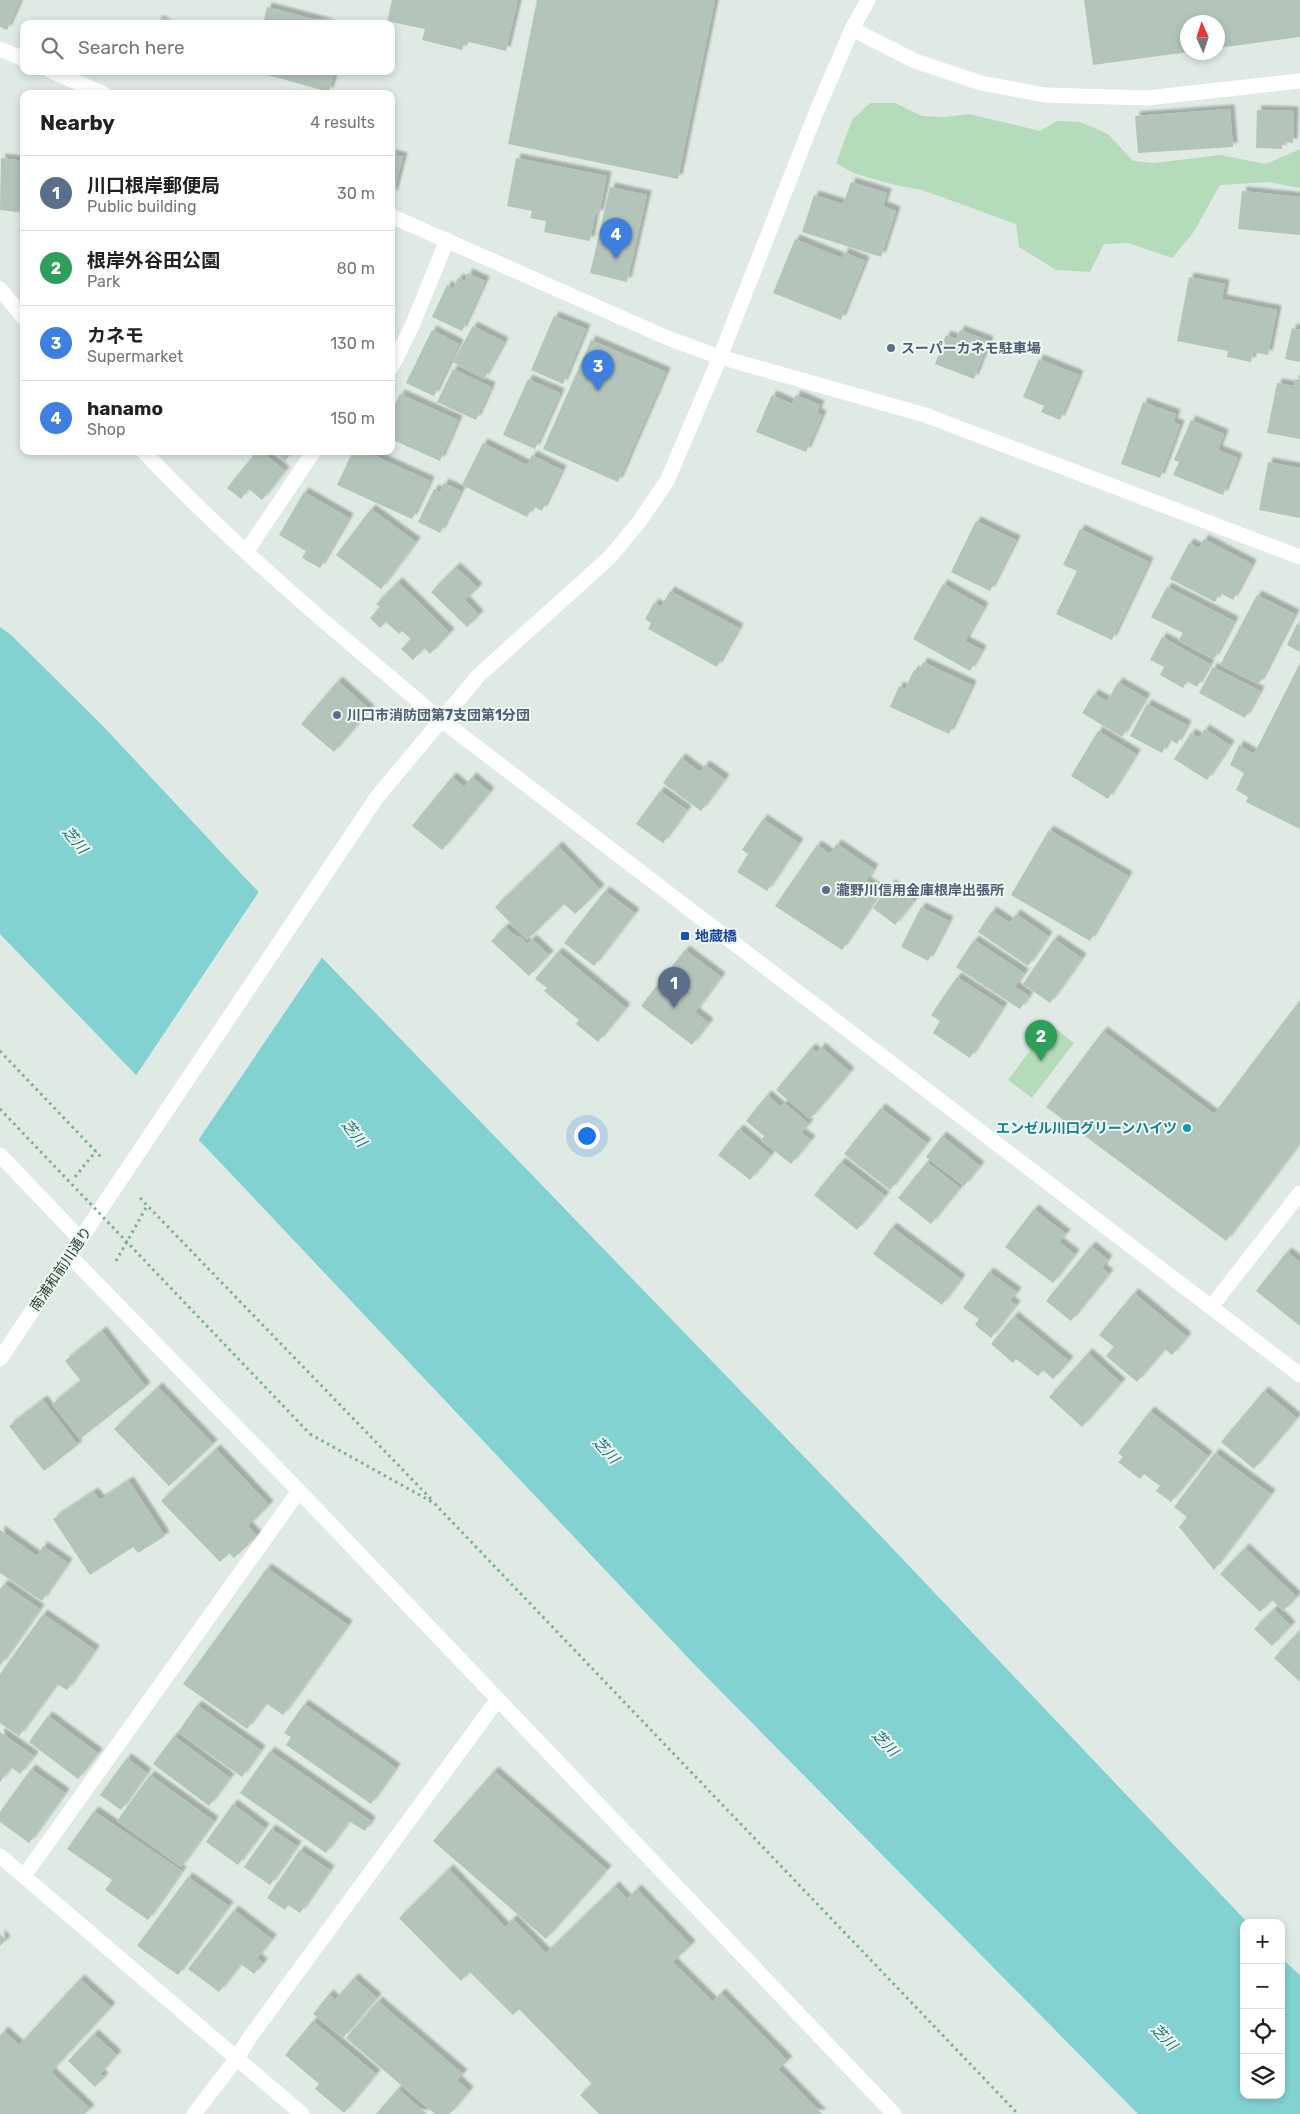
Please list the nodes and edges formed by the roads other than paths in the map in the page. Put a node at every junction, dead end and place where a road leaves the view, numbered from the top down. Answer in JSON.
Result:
{"nodes":[{"id":1,"x":868,"y":0,"type":"edge"},
{"id":2,"x":852,"y":29,"type":"junction"},
{"id":3,"x":0,"y":49,"type":"edge"},
{"id":4,"x":20,"y":57,"type":"edge"},
{"id":5,"x":60,"y":75,"type":"edge"},
{"id":6,"x":1300,"y":81,"type":"edge"},
{"id":7,"x":95,"y":90,"type":"edge"},
{"id":8,"x":395,"y":218,"type":"edge"},
{"id":9,"x":447,"y":240,"type":"junction"},
{"id":10,"x":0,"y":289,"type":"edge"},
{"id":11,"x":20,"y":313,"type":"edge"},
{"id":12,"x":720,"y":357,"type":"junction"},
{"id":13,"x":395,"y":360,"type":"edge"},
{"id":14,"x":147,"y":455,"type":"edge"},
{"id":15,"x":311,"y":455,"type":"edge"},
{"id":16,"x":246,"y":552,"type":"junction"},
{"id":17,"x":1300,"y":557,"type":"edge"},
{"id":18,"x":440,"y":720,"type":"junction"},
{"id":19,"x":0,"y":1155,"type":"edge"},
{"id":20,"x":1300,"y":1193,"type":"edge"},
{"id":21,"x":82,"y":1240,"type":"junction"},
{"id":22,"x":70,"y":1256,"type":"junction"},
{"id":23,"x":1211,"y":1307,"type":"junction"},
{"id":24,"x":0,"y":1359,"type":"edge"},
{"id":25,"x":1300,"y":1375,"type":"edge"},
{"id":26,"x":299,"y":1491,"type":"junction"},
{"id":27,"x":498,"y":1699,"type":"junction"},
{"id":28,"x":0,"y":1856,"type":"edge"},
{"id":29,"x":24,"y":1876,"type":"junction"},
{"id":30,"x":237,"y":2058,"type":"junction"},
{"id":31,"x":194,"y":2114,"type":"edge"},
{"id":32,"x":302,"y":2114,"type":"edge"},
{"id":33,"x":894,"y":2114,"type":"edge"}],
"edges":[{"from":1,"to":2,"type":"street","name":"南浦和前川通り"},
{"from":2,"to":6,"type":"street"},
{"from":2,"to":12,"type":"street","name":"南浦和前川通り"},
{"from":3,"to":4,"type":"street"},
{"from":5,"to":7,"type":"street"},
{"from":8,"to":9,"type":"street"},
{"from":9,"to":12,"type":"street"},
{"from":9,"to":13,"type":"street"},
{"from":10,"to":11,"type":"street"},
{"from":12,"to":17,"type":"street"},
{"from":12,"to":18,"type":"street","name":"南浦和前川通り"},
{"from":14,"to":16,"type":"street"},
{"from":15,"to":16,"type":"street"},
{"from":16,"to":18,"type":"street"},
{"from":18,"to":21,"type":"street","name":"南浦和前川通り"},
{"from":18,"to":23,"type":"street"},
{"from":19,"to":21,"type":"street"},
{"from":20,"to":23,"type":"street"},
{"from":21,"to":22,"type":"street","name":"南浦和前川通り"},
{"from":22,"to":24,"type":"street","name":"南浦和前川通り"},
{"from":22,"to":26,"type":"street"},
{"from":23,"to":25,"type":"street"},
{"from":26,"to":27,"type":"street"},
{"from":26,"to":29,"type":"street"},
{"from":27,"to":30,"type":"street"},
{"from":27,"to":33,"type":"street"},
{"from":28,"to":29,"type":"street"},
{"from":29,"to":30,"type":"street"},
{"from":30,"to":31,"type":"street"},
{"from":30,"to":32,"type":"street"}]}
